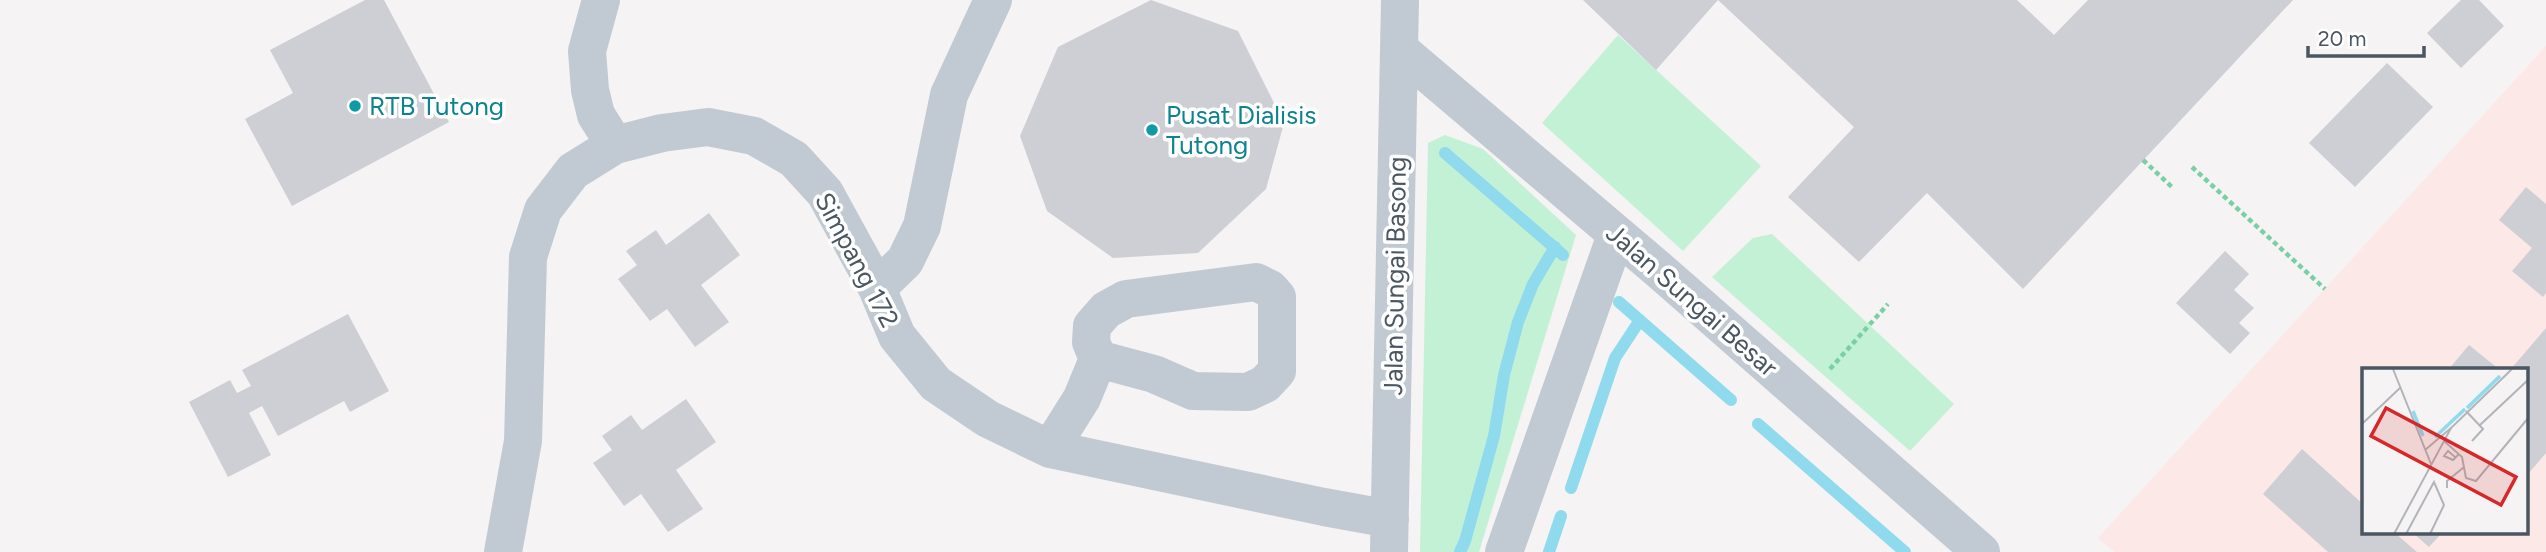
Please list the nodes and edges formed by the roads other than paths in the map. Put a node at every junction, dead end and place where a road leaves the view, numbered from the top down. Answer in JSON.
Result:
{"nodes":[{"id":1,"x":601,"y":0,"type":"edge"},
{"id":2,"x":993,"y":0,"type":"edge"},
{"id":3,"x":1400,"y":0,"type":"edge"},
{"id":4,"x":1400,"y":50,"type":"junction"},
{"id":5,"x":615,"y":145,"type":"junction"},
{"id":6,"x":1616,"y":235,"type":"junction"},
{"id":7,"x":877,"y":288,"type":"junction"},
{"id":8,"x":1098,"y":359,"type":"junction"},
{"id":9,"x":1051,"y":449,"type":"junction"},
{"id":10,"x":1390,"y":536,"type":"edge"},
{"id":11,"x":503,"y":552,"type":"edge"},
{"id":12,"x":1504,"y":552,"type":"edge"},
{"id":13,"x":1980,"y":552,"type":"edge"}],
"edges":[{"from":1,"to":5,"type":"street"},
{"from":2,"to":7,"type":"street"},
{"from":3,"to":4,"type":"street","name":"Jalan Sungai Basong"},
{"from":4,"to":6,"type":"street","name":"Jalan Sungai Besar"},
{"from":4,"to":10,"type":"street","name":"Jalan Sungai Basong"},
{"from":5,"to":7,"type":"street","name":"Simpang 172"},
{"from":5,"to":11,"type":"street","name":"Simpang 172"},
{"from":6,"to":12,"type":"street"},
{"from":6,"to":13,"type":"street","name":"Jalan Sungai Besar"},
{"from":7,"to":9,"type":"street","name":"Simpang 172"},
{"from":8,"to":8,"type":"street"},
{"from":8,"to":9,"type":"street"},
{"from":9,"to":10,"type":"street","name":"Simpang 172"}]}
